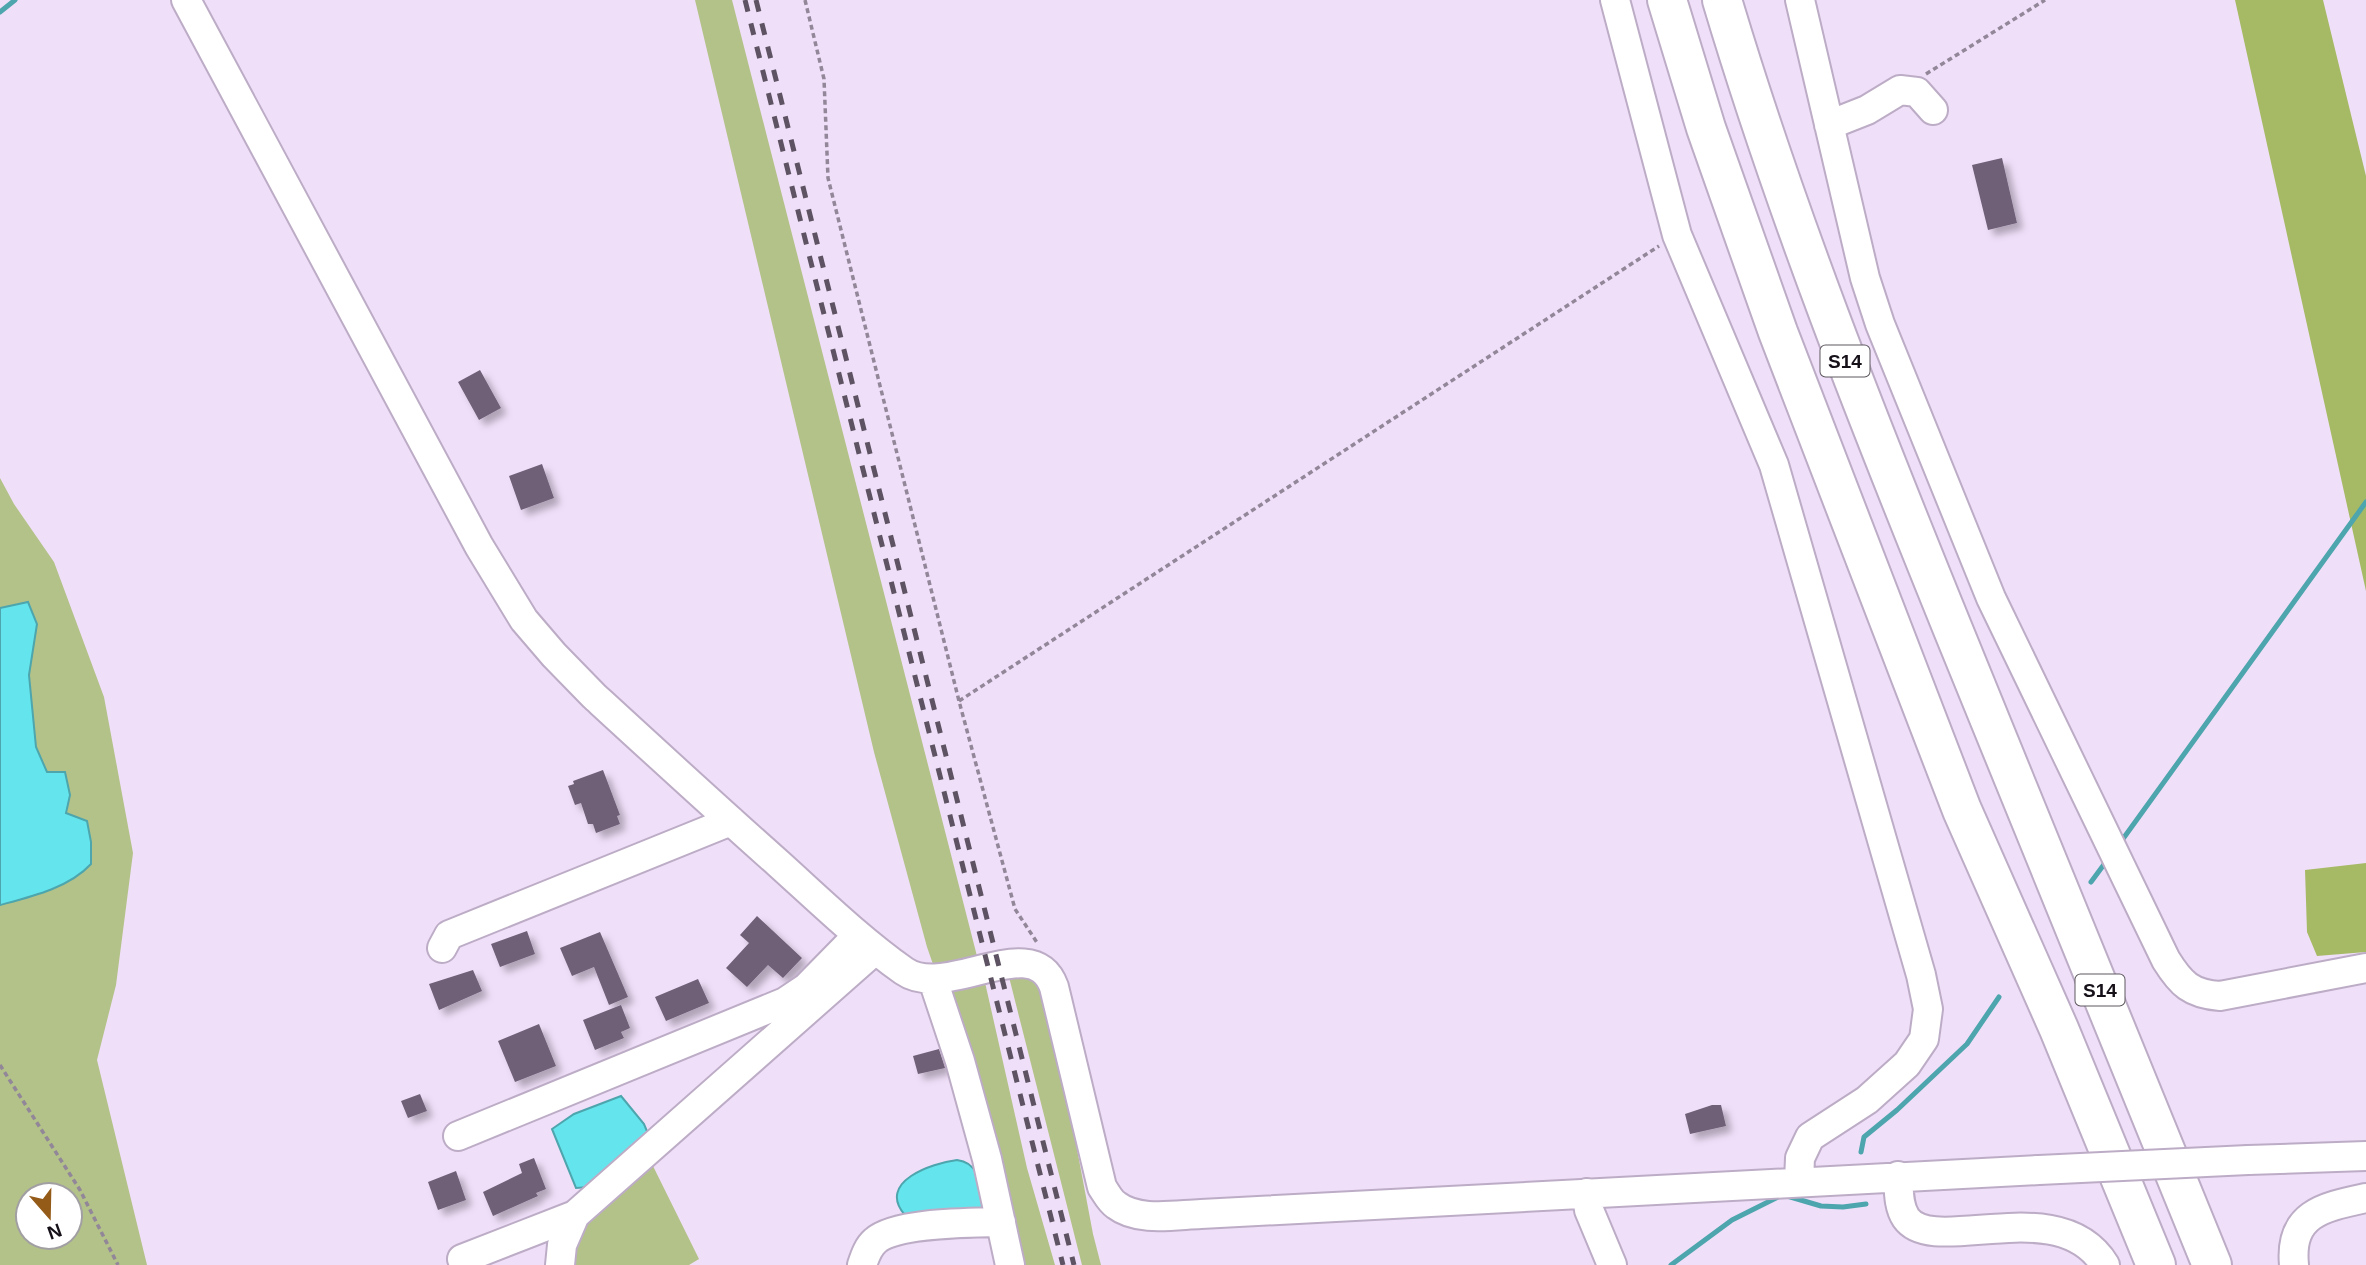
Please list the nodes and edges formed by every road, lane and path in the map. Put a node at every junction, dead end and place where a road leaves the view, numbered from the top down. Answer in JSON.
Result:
{"nodes":[{"id":1,"x":186,"y":0,"type":"edge"},
{"id":2,"x":805,"y":0,"type":"edge"},
{"id":3,"x":1615,"y":0,"type":"edge"},
{"id":4,"x":1667,"y":0,"type":"edge"},
{"id":5,"x":1722,"y":0,"type":"edge"},
{"id":6,"x":1800,"y":0,"type":"edge"},
{"id":7,"x":2045,"y":0,"type":"edge"},
{"id":8,"x":1900,"y":90,"type":"junction"},
{"id":9,"x":1933,"y":110,"type":"dead end"},
{"id":10,"x":1829,"y":125,"type":"junction"},
{"id":11,"x":1677,"y":235,"type":"junction"},
{"id":12,"x":959,"y":701,"type":"junction"},
{"id":13,"x":731,"y":821,"type":"junction"},
{"id":14,"x":866,"y":943,"type":"junction"},
{"id":15,"x":442,"y":948,"type":"dead end"},
{"id":16,"x":2366,"y":968,"type":"edge"},
{"id":17,"x":1045,"y":971,"type":"junction"},
{"id":18,"x":933,"y":980,"type":"junction"},
{"id":19,"x":0,"y":1065,"type":"edge"},
{"id":20,"x":458,"y":1136,"type":"dead end"},
{"id":21,"x":2366,"y":1156,"type":"edge"},
{"id":22,"x":1898,"y":1176,"type":"junction"},
{"id":23,"x":1798,"y":1181,"type":"junction"},
{"id":24,"x":1587,"y":1193,"type":"junction"},
{"id":25,"x":2366,"y":1198,"type":"edge"},
{"id":26,"x":575,"y":1215,"type":"junction"},
{"id":27,"x":1000,"y":1222,"type":"junction"},
{"id":28,"x":462,"y":1259,"type":"dead end"},
{"id":29,"x":118,"y":1265,"type":"edge"},
{"id":30,"x":560,"y":1265,"type":"edge"},
{"id":31,"x":862,"y":1265,"type":"edge"},
{"id":32,"x":1010,"y":1265,"type":"edge"},
{"id":33,"x":1612,"y":1265,"type":"edge"},
{"id":34,"x":2105,"y":1265,"type":"edge"},
{"id":35,"x":2156,"y":1265,"type":"edge"},
{"id":36,"x":2212,"y":1265,"type":"edge"},
{"id":37,"x":2294,"y":1265,"type":"edge"}],
"edges":[{"from":1,"to":13,"type":"street"},
{"from":2,"to":12,"type":"path"},
{"from":3,"to":11,"type":"street"},
{"from":4,"to":35,"type":"highway","number":"S14"},
{"from":5,"to":36,"type":"highway","number":"S14"},
{"from":6,"to":10,"type":"street"},
{"from":7,"to":8,"type":"path"},
{"from":8,"to":9,"type":"street"},
{"from":8,"to":10,"type":"street"},
{"from":10,"to":16,"type":"street"},
{"from":11,"to":12,"type":"path"},
{"from":11,"to":23,"type":"street"},
{"from":12,"to":17,"type":"path"},
{"from":13,"to":14,"type":"street"},
{"from":13,"to":15,"type":"street"},
{"from":14,"to":18,"type":"street"},
{"from":14,"to":20,"type":"street"},
{"from":14,"to":26,"type":"street"},
{"from":17,"to":18,"type":"street"},
{"from":17,"to":24,"type":"street"},
{"from":18,"to":27,"type":"street"},
{"from":19,"to":29,"type":"path"},
{"from":21,"to":22,"type":"street","bridge":true},
{"from":22,"to":23,"type":"street"},
{"from":22,"to":34,"type":"street"},
{"from":23,"to":24,"type":"street"},
{"from":24,"to":33,"type":"street"},
{"from":25,"to":37,"type":"street"},
{"from":26,"to":28,"type":"street"},
{"from":26,"to":30,"type":"street"},
{"from":27,"to":31,"type":"street"},
{"from":27,"to":32,"type":"street"}]}
